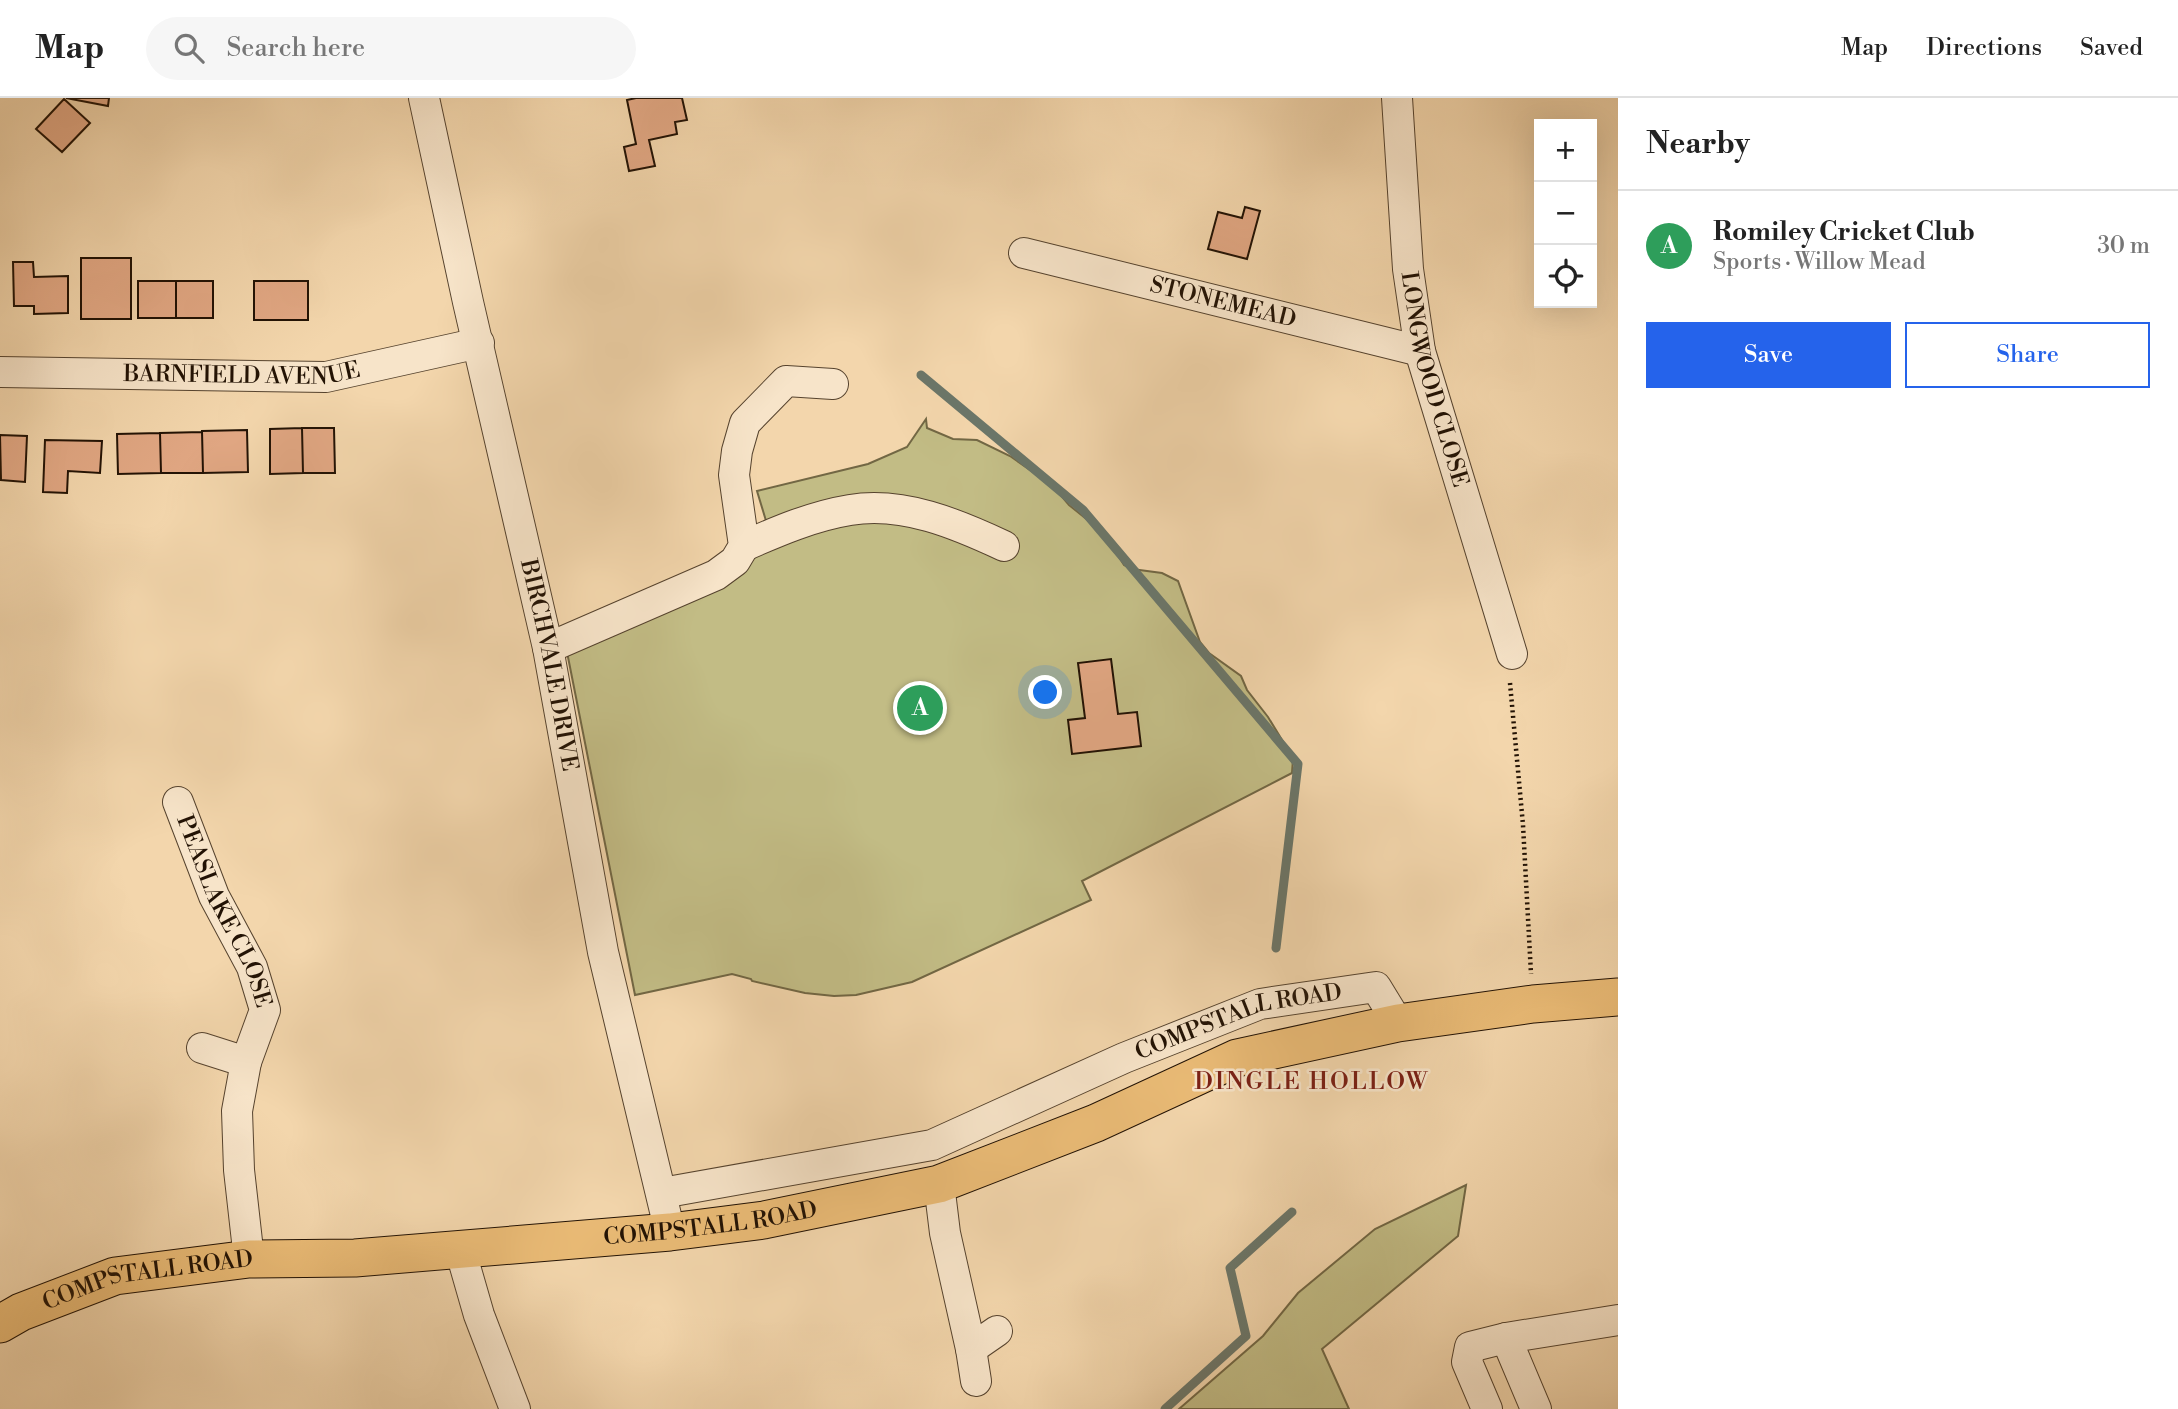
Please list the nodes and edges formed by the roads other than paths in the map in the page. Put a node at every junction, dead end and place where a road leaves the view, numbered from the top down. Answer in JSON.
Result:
{"nodes":[{"id":1,"x":424,"y":98,"type":"edge"},
{"id":2,"x":1397,"y":98,"type":"edge"},
{"id":3,"x":1024,"y":253,"type":"dead end"},
{"id":4,"x":479,"y":343,"type":"junction"},
{"id":5,"x":1420,"y":351,"type":"junction"},
{"id":6,"x":0,"y":372,"type":"edge"},
{"id":7,"x":832,"y":384,"type":"dead end"},
{"id":8,"x":744,"y":547,"type":"junction"},
{"id":9,"x":1003,"y":547,"type":"dead end"},
{"id":10,"x":548,"y":648,"type":"junction"},
{"id":11,"x":1512,"y":654,"type":"road end"},
{"id":12,"x":178,"y":802,"type":"dead end"},
{"id":13,"x":1618,"y":997,"type":"edge"},
{"id":14,"x":1398,"y":1023,"type":"junction"},
{"id":15,"x":202,"y":1048,"type":"dead end"},
{"id":16,"x":246,"y":1062,"type":"junction"},
{"id":17,"x":939,"y":1184,"type":"junction"},
{"id":18,"x":662,"y":1194,"type":"junction"},
{"id":19,"x":670,"y":1232,"type":"junction"},
{"id":20,"x":460,"y":1249,"type":"junction"},
{"id":21,"x":249,"y":1259,"type":"junction"},
{"id":22,"x":1618,"y":1320,"type":"edge"},
{"id":23,"x":0,"y":1324,"type":"edge"},
{"id":24,"x":997,"y":1331,"type":"dead end"},
{"id":25,"x":1506,"y":1338,"type":"junction"},
{"id":26,"x":971,"y":1349,"type":"junction"},
{"id":27,"x":976,"y":1381,"type":"dead end"},
{"id":28,"x":514,"y":1409,"type":"edge"},
{"id":29,"x":1487,"y":1409,"type":"edge"},
{"id":30,"x":1536,"y":1409,"type":"edge"}],
"edges":[{"from":1,"to":4,"type":"street","name":"BIRCHVALE DRIVE"},
{"from":2,"to":5,"type":"street","name":"LONGWOOD CLOSE"},
{"from":3,"to":5,"type":"street","name":"STONEMEAD"},
{"from":4,"to":6,"type":"street","name":"BARNFIELD AVENUE"},
{"from":4,"to":10,"type":"street","name":"BIRCHVALE DRIVE"},
{"from":5,"to":11,"type":"street","name":"LONGWOOD CLOSE"},
{"from":7,"to":8,"type":"street"},
{"from":8,"to":9,"type":"street"},
{"from":8,"to":10,"type":"street"},
{"from":10,"to":18,"type":"street","name":"BIRCHVALE DRIVE"},
{"from":12,"to":16,"type":"street","name":"PEASLAKE CLOSE"},
{"from":13,"to":14,"type":"main road","name":"COMPSTALL ROAD"},
{"from":14,"to":17,"type":"main road","name":"COMPSTALL ROAD"},
{"from":14,"to":18,"type":"street","name":"COMPSTALL ROAD"},
{"from":15,"to":16,"type":"street"},
{"from":16,"to":21,"type":"street","name":"PEASLAKE CLOSE"},
{"from":17,"to":19,"type":"main road","name":"COMPSTALL ROAD"},
{"from":17,"to":26,"type":"street"},
{"from":18,"to":19,"type":"street","name":"BIRCHVALE DRIVE"},
{"from":19,"to":20,"type":"main road","name":"COMPSTALL ROAD"},
{"from":20,"to":21,"type":"main road","name":"COMPSTALL ROAD"},
{"from":20,"to":28,"type":"street"},
{"from":21,"to":23,"type":"main road","name":"COMPSTALL ROAD"},
{"from":22,"to":25,"type":"street"},
{"from":24,"to":26,"type":"street"},
{"from":25,"to":29,"type":"street"},
{"from":25,"to":30,"type":"street"},
{"from":26,"to":27,"type":"street"}]}
